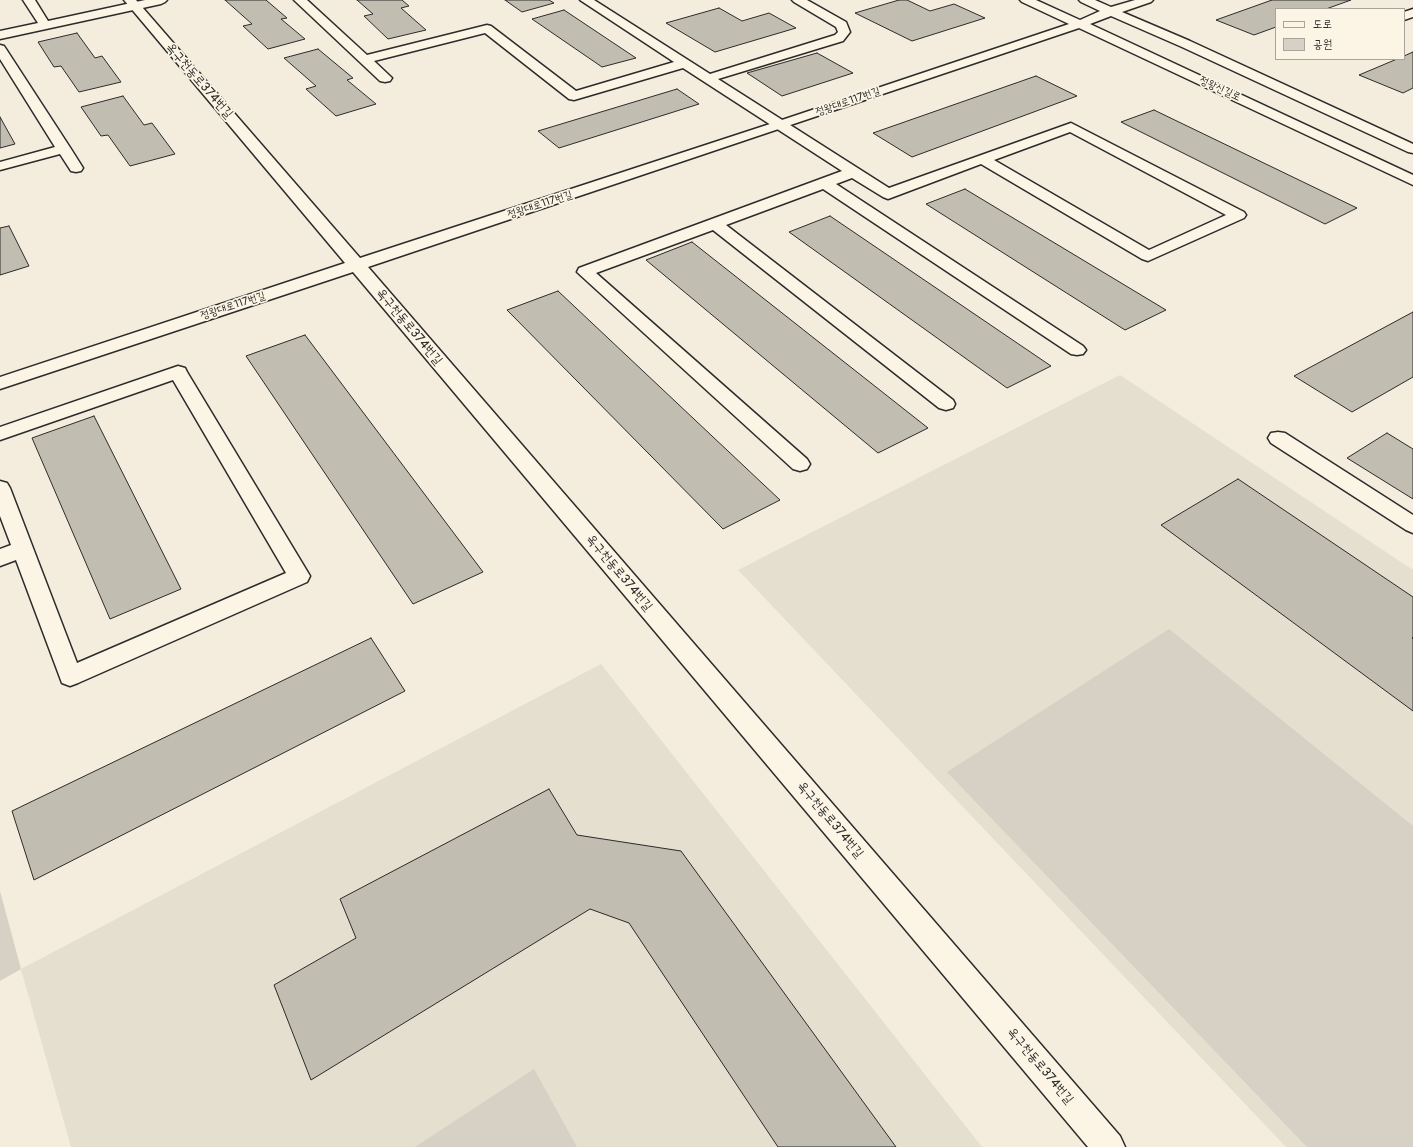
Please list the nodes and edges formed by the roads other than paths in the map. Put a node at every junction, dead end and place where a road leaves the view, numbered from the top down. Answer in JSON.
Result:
{"nodes":[{"id":1,"x":29,"y":0,"type":"edge"},
{"id":2,"x":161,"y":0,"type":"edge"},
{"id":3,"x":300,"y":0,"type":"edge"},
{"id":4,"x":586,"y":0,"type":"edge"},
{"id":5,"x":798,"y":0,"type":"edge"},
{"id":6,"x":1026,"y":0,"type":"edge"},
{"id":7,"x":1085,"y":0,"type":"edge"},
{"id":8,"x":1147,"y":0,"type":"edge"},
{"id":9,"x":824,"y":2,"type":"dead end"},
{"id":10,"x":132,"y":3,"type":"edge"},
{"id":11,"x":810,"y":6,"type":"junction"},
{"id":12,"x":1110,"y":11,"type":"junction"},
{"id":13,"x":1080,"y":24,"type":"junction"},
{"id":14,"x":45,"y":25,"type":"junction"},
{"id":15,"x":0,"y":35,"type":"edge"},
{"id":16,"x":0,"y":49,"type":"edge"},
{"id":17,"x":365,"y":59,"type":"junction"},
{"id":18,"x":685,"y":63,"type":"junction"},
{"id":19,"x":385,"y":78,"type":"dead end"},
{"id":20,"x":709,"y":78,"type":"junction"},
{"id":21,"x":781,"y":125,"type":"junction"},
{"id":22,"x":64,"y":149,"type":"junction"},
{"id":23,"x":1413,"y":149,"type":"edge"},
{"id":24,"x":982,"y":159,"type":"junction"},
{"id":25,"x":0,"y":166,"type":"edge"},
{"id":26,"x":76,"y":168,"type":"dead end"},
{"id":27,"x":854,"y":172,"type":"junction"},
{"id":28,"x":1413,"y":181,"type":"edge"},
{"id":29,"x":825,"y":183,"type":"junction"},
{"id":30,"x":715,"y":224,"type":"junction"},
{"id":31,"x":356,"y":265,"type":"junction"},
{"id":32,"x":1077,"y":350,"type":"dead end"},
{"id":33,"x":0,"y":383,"type":"edge"},
{"id":34,"x":946,"y":404,"type":"dead end"},
{"id":35,"x":0,"y":434,"type":"edge"},
{"id":36,"x":1278,"y":438,"type":"dead end"},
{"id":37,"x":800,"y":464,"type":"dead end"},
{"id":38,"x":0,"y":488,"type":"edge"},
{"id":39,"x":1413,"y":525,"type":"edge"},
{"id":40,"x":23,"y":549,"type":"junction"},
{"id":41,"x":0,"y":558,"type":"edge"},
{"id":42,"x":1109,"y":1147,"type":"edge"}],
"edges":[{"from":1,"to":14,"type":"street"},
{"from":2,"to":10,"type":"street"},
{"from":3,"to":17,"type":"street"},
{"from":4,"to":18,"type":"street"},
{"from":5,"to":11,"type":"street"},
{"from":6,"to":13,"type":"street","name":"정왕신길로"},
{"from":7,"to":12,"type":"street"},
{"from":8,"to":12,"type":"street","name":"정왕대로117번길"},
{"from":9,"to":11,"type":"street"},
{"from":10,"to":14,"type":"street"},
{"from":10,"to":31,"type":"street","name":"옥구천동로374번길"},
{"from":11,"to":20,"type":"street"},
{"from":12,"to":13,"type":"street","name":"정왕대로117번길"},
{"from":12,"to":23,"type":"street"},
{"from":13,"to":21,"type":"street","name":"정왕대로117번길"},
{"from":13,"to":28,"type":"street","name":"정왕신길로"},
{"from":14,"to":15,"type":"street"},
{"from":16,"to":22,"type":"street"},
{"from":17,"to":18,"type":"street"},
{"from":17,"to":19,"type":"street"},
{"from":18,"to":20,"type":"street"},
{"from":20,"to":21,"type":"street"},
{"from":21,"to":27,"type":"street"},
{"from":21,"to":31,"type":"street","name":"정왕대로117번길"},
{"from":22,"to":25,"type":"street"},
{"from":22,"to":26,"type":"street"},
{"from":24,"to":24,"type":"street"},
{"from":24,"to":27,"type":"street"},
{"from":27,"to":29,"type":"street"},
{"from":29,"to":30,"type":"street"},
{"from":29,"to":32,"type":"street"},
{"from":30,"to":34,"type":"street"},
{"from":30,"to":37,"type":"street"},
{"from":31,"to":33,"type":"street","name":"정왕대로117번길"},
{"from":31,"to":42,"type":"street","name":"옥구천동로374번길"},
{"from":35,"to":40,"type":"street"},
{"from":36,"to":39,"type":"street"},
{"from":38,"to":40,"type":"street"},
{"from":40,"to":41,"type":"street"}]}
